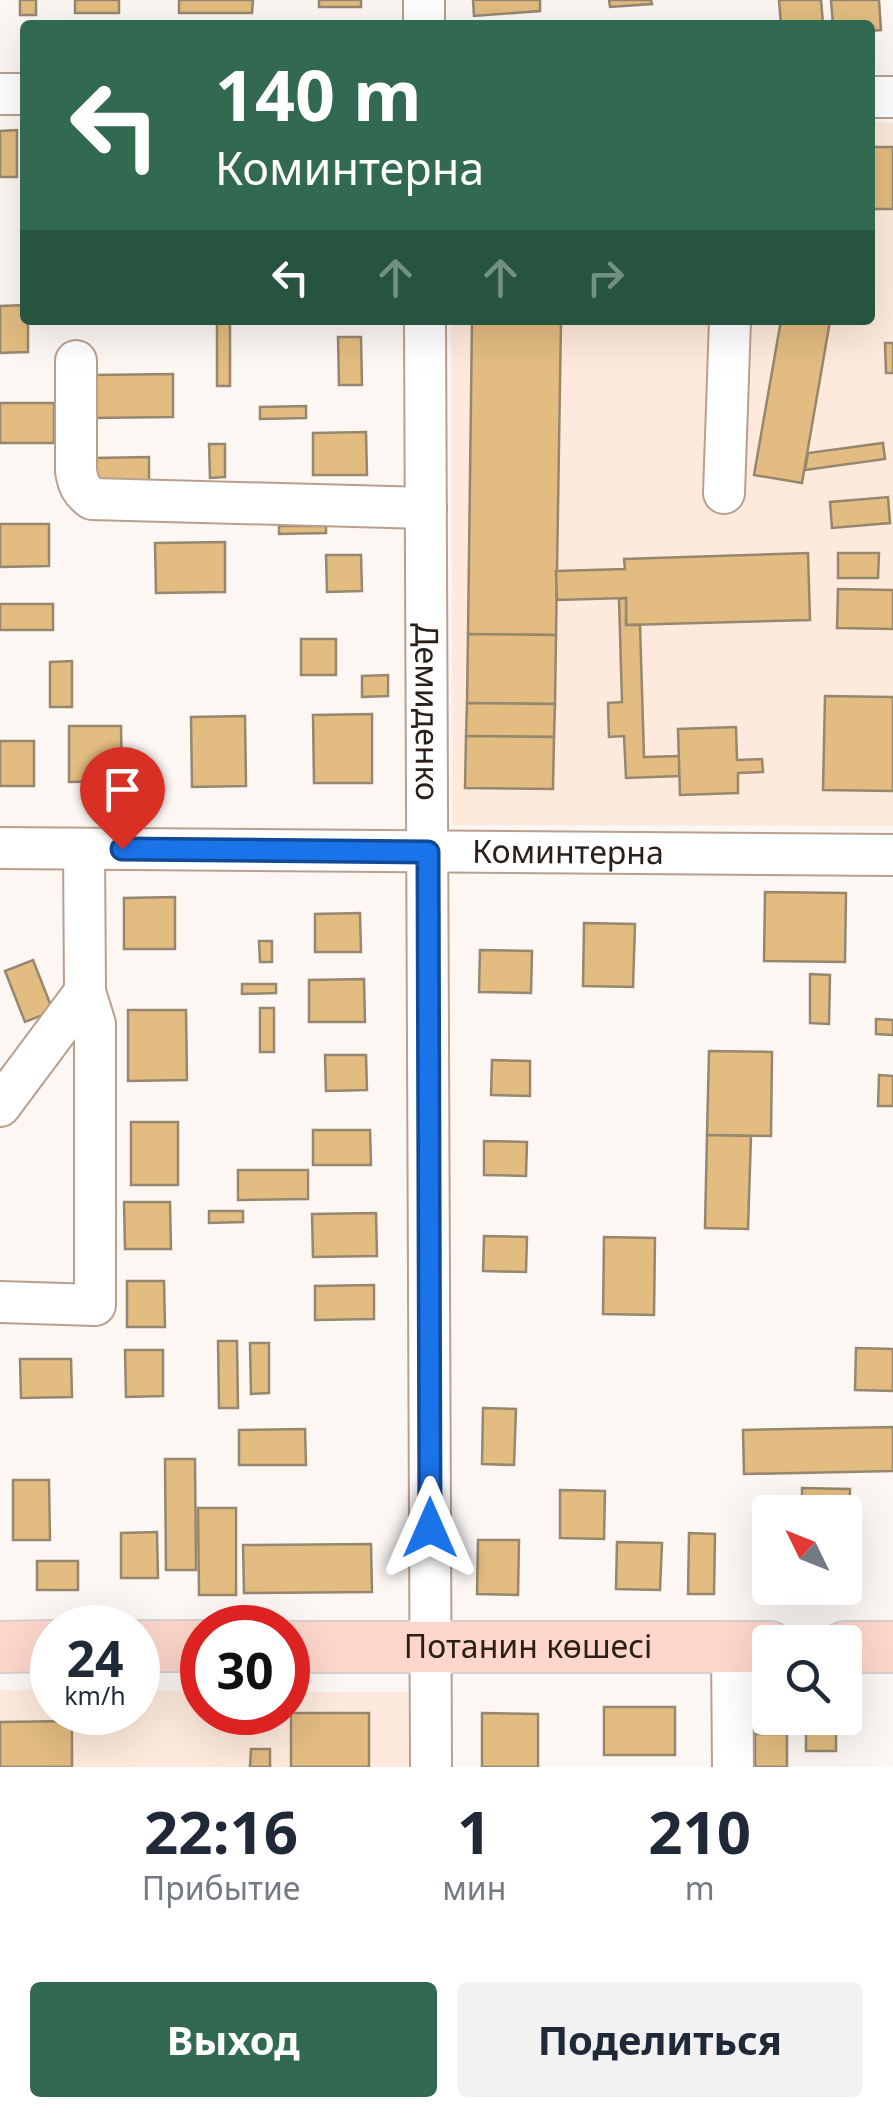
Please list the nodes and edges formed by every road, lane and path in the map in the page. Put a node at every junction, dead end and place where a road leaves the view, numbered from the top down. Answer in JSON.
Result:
{"nodes":[{"id":1,"x":426,"y":325,"type":"edge"},
{"id":2,"x":730,"y":325,"type":"edge"},
{"id":3,"x":76,"y":361,"type":"dead end"},
{"id":4,"x":724,"y":493,"type":"dead end"},
{"id":5,"x":426,"y":508,"type":"junction"},
{"id":6,"x":0,"y":848,"type":"edge"},
{"id":7,"x":84,"y":848,"type":"junction"},
{"id":8,"x":428,"y":852,"type":"junction"},
{"id":9,"x":893,"y":855,"type":"edge"},
{"id":10,"x":85,"y":992,"type":"junction"},
{"id":11,"x":0,"y":1106,"type":"edge"},
{"id":12,"x":0,"y":1302,"type":"edge"},
{"id":13,"x":30,"y":1646,"type":"edge"},
{"id":14,"x":893,"y":1646,"type":"edge"},
{"id":15,"x":0,"y":1647,"type":"edge"},
{"id":16,"x":310,"y":1647,"type":"edge"},
{"id":17,"x":751,"y":1647,"type":"edge"},
{"id":18,"x":862,"y":1647,"type":"edge"},
{"id":19,"x":431,"y":1648,"type":"junction"},
{"id":20,"x":431,"y":1767,"type":"edge"},
{"id":21,"x":734,"y":1767,"type":"edge"}],
"edges":[{"from":1,"to":5,"type":"street","name":"Демиденко"},
{"from":2,"to":4,"type":"street"},
{"from":3,"to":5,"type":"street"},
{"from":5,"to":8,"type":"street","name":"Демиденко"},
{"from":6,"to":7,"type":"street","name":"Коминтерна"},
{"from":7,"to":8,"type":"street","name":"Коминтерна"},
{"from":7,"to":10,"type":"street"},
{"from":8,"to":9,"type":"street","name":"Коминтерна"},
{"from":8,"to":19,"type":"street","name":"Демиденко"},
{"from":10,"to":11,"type":"street"},
{"from":10,"to":12,"type":"street"},
{"from":13,"to":15,"type":"main road"},
{"from":14,"to":18,"type":"main road"},
{"from":16,"to":19,"type":"main road","name":"Потанин көшесі"},
{"from":17,"to":19,"type":"main road","name":"Потанин көшесі"},
{"from":17,"to":21,"type":"street"},
{"from":19,"to":20,"type":"street","name":"Демиденко"}]}
